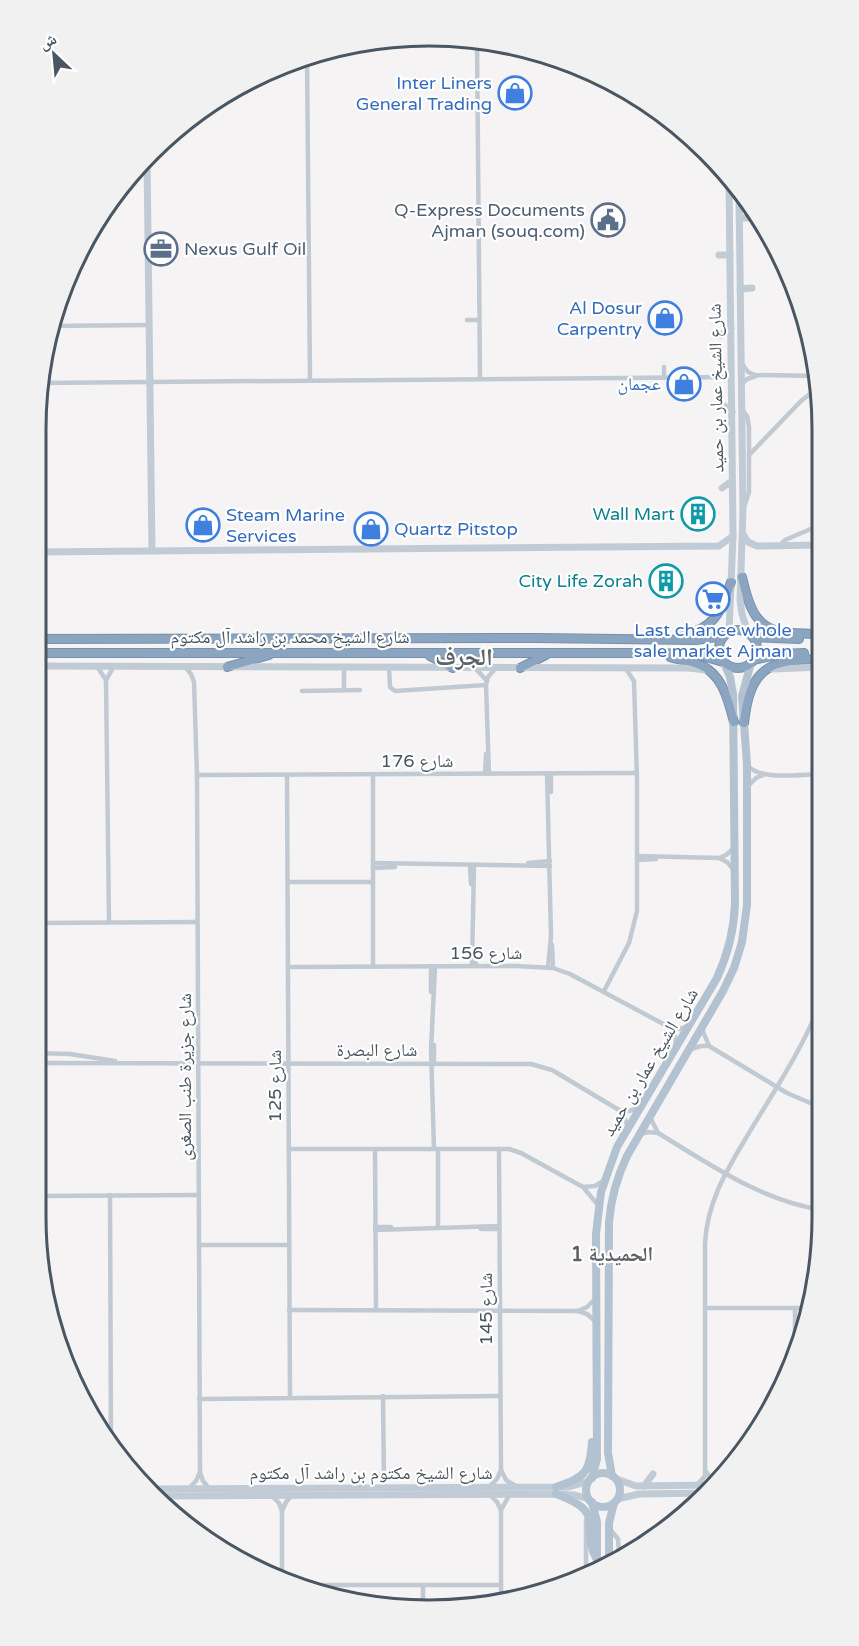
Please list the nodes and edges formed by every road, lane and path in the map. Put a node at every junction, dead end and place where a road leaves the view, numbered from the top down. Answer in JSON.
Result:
{"nodes":[{"id":1,"x":477,"y":50,"type":"edge"},
{"id":2,"x":307,"y":67,"type":"edge"},
{"id":3,"x":147,"y":172,"type":"edge"},
{"id":4,"x":729,"y":191,"type":"edge"},
{"id":5,"x":740,"y":206,"type":"edge"},
{"id":6,"x":740,"y":218,"type":"junction"},
{"id":7,"x":749,"y":218,"type":"edge"},
{"id":8,"x":719,"y":255,"type":"dead end"},
{"id":9,"x":730,"y":255,"type":"junction"},
{"id":10,"x":752,"y":288,"type":"dead end"},
{"id":11,"x":740,"y":289,"type":"junction"},
{"id":12,"x":467,"y":320,"type":"dead end"},
{"id":13,"x":479,"y":320,"type":"junction"},
{"id":14,"x":149,"y":325,"type":"junction"},
{"id":15,"x":61,"y":326,"type":"edge"},
{"id":16,"x":731,"y":328,"type":"junction"},
{"id":17,"x":721,"y":335,"type":"dead end"},
{"id":18,"x":741,"y":362,"type":"junction"},
{"id":19,"x":664,"y":367,"type":"dead end"},
{"id":20,"x":759,"y":375,"type":"junction"},
{"id":21,"x":808,"y":376,"type":"edge"},
{"id":22,"x":664,"y":377,"type":"junction"},
{"id":23,"x":731,"y":377,"type":"junction"},
{"id":24,"x":480,"y":378,"type":"junction"},
{"id":25,"x":310,"y":380,"type":"junction"},
{"id":26,"x":150,"y":382,"type":"junction"},
{"id":27,"x":50,"y":383,"type":"edge"},
{"id":28,"x":741,"y":385,"type":"junction"},
{"id":29,"x":811,"y":392,"type":"edge"},
{"id":30,"x":722,"y":404,"type":"dead end"},
{"id":31,"x":741,"y":408,"type":"junction"},
{"id":32,"x":732,"y":412,"type":"junction"},
{"id":33,"x":749,"y":455,"type":"junction"},
{"id":34,"x":732,"y":481,"type":"junction"},
{"id":35,"x":722,"y":488,"type":"dead end"},
{"id":36,"x":743,"y":510,"type":"junction"},
{"id":37,"x":812,"y":528,"type":"edge"},
{"id":38,"x":743,"y":534,"type":"junction"},
{"id":39,"x":733,"y":536,"type":"junction"},
{"id":40,"x":812,"y":545,"type":"edge"},
{"id":41,"x":719,"y":546,"type":"junction"},
{"id":42,"x":757,"y":546,"type":"junction"},
{"id":43,"x":778,"y":547,"type":"junction"},
{"id":44,"x":152,"y":551,"type":"junction"},
{"id":45,"x":46,"y":552,"type":"edge"},
{"id":46,"x":743,"y":556,"type":"junction"},
{"id":47,"x":733,"y":558,"type":"junction"},
{"id":48,"x":742,"y":577,"type":"junction"},
{"id":49,"x":731,"y":582,"type":"junction"},
{"id":50,"x":726,"y":634,"type":"junction"},
{"id":51,"x":751,"y":635,"type":"junction"},
{"id":52,"x":812,"y":636,"type":"edge"},
{"id":53,"x":812,"y":637,"type":"edge"},
{"id":54,"x":46,"y":639,"type":"edge"},
{"id":55,"x":672,"y":640,"type":"junction"},
{"id":56,"x":46,"y":653,"type":"edge"},
{"id":57,"x":274,"y":653,"type":"junction"},
{"id":58,"x":549,"y":653,"type":"junction"},
{"id":59,"x":661,"y":653,"type":"junction"},
{"id":60,"x":427,"y":654,"type":"junction"},
{"id":61,"x":812,"y":654,"type":"edge"},
{"id":62,"x":812,"y":659,"type":"edge"},
{"id":63,"x":724,"y":662,"type":"junction"},
{"id":64,"x":753,"y":662,"type":"junction"},
{"id":65,"x":46,"y":666,"type":"edge"},
{"id":66,"x":226,"y":667,"type":"junction"},
{"id":67,"x":344,"y":667,"type":"junction"},
{"id":68,"x":389,"y":667,"type":"junction"},
{"id":69,"x":812,"y":667,"type":"edge"},
{"id":70,"x":98,"y":668,"type":"junction"},
{"id":71,"x":113,"y":668,"type":"junction"},
{"id":72,"x":186,"y":668,"type":"junction"},
{"id":73,"x":202,"y":668,"type":"junction"},
{"id":74,"x":453,"y":668,"type":"junction"},
{"id":75,"x":476,"y":668,"type":"junction"},
{"id":76,"x":520,"y":668,"type":"junction"},
{"id":77,"x":496,"y":669,"type":"junction"},
{"id":78,"x":626,"y":669,"type":"junction"},
{"id":79,"x":642,"y":669,"type":"junction"},
{"id":80,"x":768,"y":669,"type":"junction"},
{"id":81,"x":708,"y":670,"type":"junction"},
{"id":82,"x":106,"y":680,"type":"junction"},
{"id":83,"x":634,"y":681,"type":"junction"},
{"id":84,"x":194,"y":682,"type":"junction"},
{"id":85,"x":486,"y":683,"type":"junction"},
{"id":86,"x":344,"y":690,"type":"junction"},
{"id":87,"x":360,"y":690,"type":"dead end"},
{"id":88,"x":302,"y":691,"type":"dead end"},
{"id":89,"x":734,"y":722,"type":"junction"},
{"id":90,"x":744,"y":723,"type":"junction"},
{"id":91,"x":747,"y":764,"type":"junction"},
{"id":92,"x":549,"y":773,"type":"junction"},
{"id":93,"x":636,"y":773,"type":"junction"},
{"id":94,"x":373,"y":774,"type":"junction"},
{"id":95,"x":487,"y":774,"type":"junction"},
{"id":96,"x":812,"y":774,"type":"edge"},
{"id":97,"x":197,"y":775,"type":"junction"},
{"id":98,"x":287,"y":775,"type":"junction"},
{"id":99,"x":765,"y":775,"type":"junction"},
{"id":100,"x":746,"y":787,"type":"junction"},
{"id":101,"x":735,"y":847,"type":"junction"},
{"id":102,"x":637,"y":858,"type":"junction"},
{"id":103,"x":718,"y":858,"type":"junction"},
{"id":104,"x":550,"y":864,"type":"junction"},
{"id":105,"x":472,"y":865,"type":"junction"},
{"id":106,"x":373,"y":866,"type":"junction"},
{"id":107,"x":735,"y":873,"type":"junction"},
{"id":108,"x":288,"y":882,"type":"junction"},
{"id":109,"x":373,"y":882,"type":"junction"},
{"id":110,"x":109,"y":922,"type":"junction"},
{"id":111,"x":198,"y":922,"type":"junction"},
{"id":112,"x":46,"y":923,"type":"edge"},
{"id":113,"x":474,"y":966,"type":"junction"},
{"id":114,"x":288,"y":967,"type":"junction"},
{"id":115,"x":373,"y":967,"type":"junction"},
{"id":116,"x":433,"y":967,"type":"junction"},
{"id":117,"x":551,"y":968,"type":"junction"},
{"id":118,"x":604,"y":991,"type":"junction"},
{"id":119,"x":812,"y":1021,"type":"edge"},
{"id":120,"x":689,"y":1026,"type":"junction"},
{"id":121,"x":669,"y":1028,"type":"junction"},
{"id":122,"x":702,"y":1028,"type":"junction"},
{"id":123,"x":677,"y":1046,"type":"junction"},
{"id":124,"x":709,"y":1046,"type":"junction"},
{"id":125,"x":690,"y":1050,"type":"junction"},
{"id":126,"x":46,"y":1053,"type":"edge"},
{"id":127,"x":123,"y":1062,"type":"junction"},
{"id":128,"x":46,"y":1063,"type":"edge"},
{"id":129,"x":198,"y":1063,"type":"junction"},
{"id":130,"x":288,"y":1063,"type":"junction"},
{"id":131,"x":433,"y":1063,"type":"junction"},
{"id":132,"x":776,"y":1086,"type":"junction"},
{"id":133,"x":812,"y":1104,"type":"edge"},
{"id":134,"x":639,"y":1108,"type":"junction"},
{"id":135,"x":619,"y":1110,"type":"junction"},
{"id":136,"x":650,"y":1116,"type":"junction"},
{"id":137,"x":628,"y":1128,"type":"junction"},
{"id":138,"x":658,"y":1134,"type":"junction"},
{"id":139,"x":639,"y":1135,"type":"junction"},
{"id":140,"x":289,"y":1149,"type":"junction"},
{"id":141,"x":375,"y":1149,"type":"junction"},
{"id":142,"x":436,"y":1149,"type":"junction"},
{"id":143,"x":499,"y":1149,"type":"junction"},
{"id":144,"x":725,"y":1173,"type":"junction"},
{"id":145,"x":604,"y":1179,"type":"junction"},
{"id":146,"x":583,"y":1187,"type":"junction"},
{"id":147,"x":199,"y":1195,"type":"junction"},
{"id":148,"x":46,"y":1196,"type":"edge"},
{"id":149,"x":110,"y":1196,"type":"junction"},
{"id":150,"x":598,"y":1206,"type":"junction"},
{"id":151,"x":812,"y":1208,"type":"edge"},
{"id":152,"x":375,"y":1228,"type":"junction"},
{"id":153,"x":438,"y":1228,"type":"junction"},
{"id":154,"x":499,"y":1228,"type":"junction"},
{"id":155,"x":199,"y":1245,"type":"junction"},
{"id":156,"x":289,"y":1245,"type":"junction"},
{"id":157,"x":596,"y":1298,"type":"junction"},
{"id":158,"x":705,"y":1308,"type":"junction"},
{"id":159,"x":795,"y":1308,"type":"junction"},
{"id":160,"x":801,"y":1308,"type":"edge"},
{"id":161,"x":289,"y":1310,"type":"junction"},
{"id":162,"x":376,"y":1310,"type":"junction"},
{"id":163,"x":499,"y":1310,"type":"junction"},
{"id":164,"x":578,"y":1311,"type":"junction"},
{"id":165,"x":596,"y":1323,"type":"junction"},
{"id":166,"x":795,"y":1330,"type":"edge"},
{"id":167,"x":383,"y":1396,"type":"junction"},
{"id":168,"x":500,"y":1396,"type":"junction"},
{"id":169,"x":290,"y":1397,"type":"junction"},
{"id":170,"x":199,"y":1399,"type":"junction"},
{"id":171,"x":595,"y":1423,"type":"junction"},
{"id":172,"x":111,"y":1429,"type":"edge"},
{"id":173,"x":501,"y":1470,"type":"junction"},
{"id":174,"x":705,"y":1470,"type":"junction"},
{"id":175,"x":200,"y":1472,"type":"junction"},
{"id":176,"x":653,"y":1474,"type":"dead end"},
{"id":177,"x":615,"y":1477,"type":"junction"},
{"id":178,"x":710,"y":1477,"type":"edge"},
{"id":179,"x":590,"y":1480,"type":"junction"},
{"id":180,"x":697,"y":1485,"type":"junction"},
{"id":181,"x":702,"y":1485,"type":"edge"},
{"id":182,"x":644,"y":1486,"type":"junction"},
{"id":183,"x":384,"y":1487,"type":"junction"},
{"id":184,"x":519,"y":1487,"type":"junction"},
{"id":185,"x":189,"y":1488,"type":"junction"},
{"id":186,"x":209,"y":1488,"type":"junction"},
{"id":187,"x":161,"y":1489,"type":"edge"},
{"id":188,"x":488,"y":1491,"type":"junction"},
{"id":189,"x":556,"y":1491,"type":"junction"},
{"id":190,"x":510,"y":1494,"type":"junction"},
{"id":191,"x":693,"y":1494,"type":"edge"},
{"id":192,"x":271,"y":1495,"type":"junction"},
{"id":193,"x":292,"y":1495,"type":"junction"},
{"id":194,"x":168,"y":1496,"type":"edge"},
{"id":195,"x":590,"y":1501,"type":"junction"},
{"id":196,"x":615,"y":1501,"type":"junction"},
{"id":197,"x":501,"y":1510,"type":"junction"},
{"id":198,"x":282,"y":1511,"type":"junction"},
{"id":199,"x":586,"y":1511,"type":"junction"},
{"id":200,"x":609,"y":1528,"type":"junction"},
{"id":201,"x":619,"y":1549,"type":"edge"},
{"id":202,"x":609,"y":1555,"type":"edge"},
{"id":203,"x":597,"y":1560,"type":"joint"},
{"id":204,"x":586,"y":1566,"type":"edge"},
{"id":205,"x":282,"y":1570,"type":"edge"},
{"id":206,"x":501,"y":1585,"type":"junction"},
{"id":207,"x":330,"y":1586,"type":"edge"},
{"id":208,"x":423,"y":1586,"type":"junction"},
{"id":209,"x":501,"y":1592,"type":"edge"},
{"id":210,"x":423,"y":1600,"type":"edge"}],
"edges":[{"from":1,"to":13,"type":"street"},
{"from":2,"to":25,"type":"street"},
{"from":3,"to":14,"type":"street"},
{"from":4,"to":9,"type":"street","name":"شارع الشيخ عمار بن حميد"},
{"from":5,"to":6,"type":"street","name":"شارع الشيخ عمار بن حميد"},
{"from":6,"to":7,"type":"street"},
{"from":6,"to":11,"type":"street","name":"شارع الشيخ عمار بن حميد"},
{"from":8,"to":9,"type":"street"},
{"from":9,"to":16,"type":"street","name":"شارع الشيخ عمار بن حميد"},
{"from":10,"to":11,"type":"street"},
{"from":11,"to":18,"type":"street","name":"شارع الشيخ عمار بن حميد"},
{"from":12,"to":13,"type":"street"},
{"from":13,"to":24,"type":"street"},
{"from":14,"to":15,"type":"street"},
{"from":14,"to":26,"type":"street"},
{"from":16,"to":17,"type":"street"},
{"from":16,"to":23,"type":"street","name":"شارع الشيخ عمار بن حميد"},
{"from":18,"to":20,"type":"street"},
{"from":18,"to":28,"type":"street","name":"شارع الشيخ عمار بن حميد"},
{"from":19,"to":22,"type":"street"},
{"from":20,"to":21,"type":"street"},
{"from":20,"to":28,"type":"street"},
{"from":22,"to":23,"type":"street"},
{"from":22,"to":24,"type":"street"},
{"from":23,"to":32,"type":"street","name":"شارع الشيخ عمار بن حميد"},
{"from":24,"to":25,"type":"street"},
{"from":25,"to":26,"type":"street"},
{"from":26,"to":27,"type":"street"},
{"from":26,"to":44,"type":"street"},
{"from":28,"to":31,"type":"street","name":"شارع الشيخ عمار بن حميد"},
{"from":29,"to":33,"type":"street"},
{"from":30,"to":32,"type":"street"},
{"from":31,"to":33,"type":"street"},
{"from":31,"to":36,"type":"street","name":"شارع الشيخ عمار بن حميد"},
{"from":32,"to":34,"type":"street","name":"شارع الشيخ عمار بن حميد"},
{"from":33,"to":36,"type":"street"},
{"from":34,"to":35,"type":"street"},
{"from":34,"to":39,"type":"street","name":"شارع الشيخ عمار بن حميد"},
{"from":36,"to":38,"type":"street","name":"شارع الشيخ عمار بن حميد"},
{"from":37,"to":43,"type":"street"},
{"from":38,"to":42,"type":"street"},
{"from":38,"to":46,"type":"street","name":"شارع الشيخ عمار بن حميد"},
{"from":39,"to":41,"type":"street"},
{"from":39,"to":47,"type":"street","name":"شارع الشيخ عمار بن حميد"},
{"from":40,"to":43,"type":"street"},
{"from":41,"to":44,"type":"street"},
{"from":41,"to":47,"type":"street"},
{"from":42,"to":43,"type":"street"},
{"from":42,"to":46,"type":"street"},
{"from":44,"to":45,"type":"street"},
{"from":46,"to":48,"type":"street","name":"شارع الشيخ عمار بن حميد"},
{"from":47,"to":49,"type":"street","name":"شارع الشيخ عمار بن حميد"},
{"from":48,"to":51,"type":"street","name":"شارع الشيخ عمار بن حميد"},
{"from":48,"to":52,"type":"highway"},
{"from":49,"to":50,"type":"street","name":"شارع الشيخ عمار بن حميد"},
{"from":49,"to":55,"type":"highway"},
{"from":50,"to":51,"type":"highway"},
{"from":50,"to":55,"type":"highway","name":"شارع الشيخ محمد بن راشد آل مكتوم"},
{"from":50,"to":63,"type":"highway"},
{"from":51,"to":53,"type":"highway"},
{"from":51,"to":64,"type":"highway"},
{"from":54,"to":55,"type":"highway","name":"شارع الشيخ محمد بن راشد آل مكتوم"},
{"from":56,"to":57,"type":"highway","name":"شارع الشيخ محمد بن راشد آل مكتوم"},
{"from":57,"to":60,"type":"highway","name":"شارع الشيخ محمد بن راشد آل مكتوم"},
{"from":57,"to":66,"type":"highway"},
{"from":58,"to":59,"type":"highway","name":"شارع الشيخ محمد بن راشد آل مكتوم"},
{"from":58,"to":60,"type":"highway","name":"شارع الشيخ محمد بن راشد آل مكتوم"},
{"from":58,"to":76,"type":"highway"},
{"from":59,"to":63,"type":"highway","name":"شارع الشيخ محمد بن راشد آل مكتوم"},
{"from":59,"to":81,"type":"highway"},
{"from":60,"to":74,"type":"highway"},
{"from":61,"to":64,"type":"highway"},
{"from":62,"to":80,"type":"highway"},
{"from":63,"to":64,"type":"highway"},
{"from":63,"to":89,"type":"main road","name":"شارع الشيخ عمار بن حميد"},
{"from":64,"to":90,"type":"main road","name":"شارع الشيخ عمار بن حميد"},
{"from":65,"to":70,"type":"street"},
{"from":66,"to":67,"type":"street"},
{"from":66,"to":73,"type":"street"},
{"from":67,"to":68,"type":"street"},
{"from":67,"to":86,"type":"street"},
{"from":68,"to":74,"type":"street"},
{"from":68,"to":85,"type":"street"},
{"from":69,"to":80,"type":"street"},
{"from":70,"to":71,"type":"street"},
{"from":70,"to":82,"type":"street"},
{"from":71,"to":72,"type":"street"},
{"from":71,"to":82,"type":"street"},
{"from":72,"to":73,"type":"street"},
{"from":72,"to":84,"type":"street","name":"شارع جزيرة طنب الصغرى"},
{"from":73,"to":84,"type":"street"},
{"from":74,"to":75,"type":"street"},
{"from":75,"to":77,"type":"street"},
{"from":75,"to":85,"type":"street"},
{"from":76,"to":77,"type":"street"},
{"from":76,"to":78,"type":"street"},
{"from":77,"to":85,"type":"street"},
{"from":78,"to":79,"type":"street"},
{"from":78,"to":83,"type":"street"},
{"from":79,"to":81,"type":"street"},
{"from":79,"to":83,"type":"street"},
{"from":80,"to":90,"type":"highway"},
{"from":81,"to":89,"type":"highway"},
{"from":82,"to":110,"type":"street"},
{"from":83,"to":93,"type":"street"},
{"from":84,"to":97,"type":"street","name":"شارع جزيرة طنب الصغرى"},
{"from":85,"to":95,"type":"street"},
{"from":86,"to":87,"type":"street"},
{"from":86,"to":88,"type":"street"},
{"from":89,"to":101,"type":"main road","name":"شارع الشيخ عمار بن حميد"},
{"from":90,"to":91,"type":"main road","name":"شارع الشيخ عمار بن حميد"},
{"from":91,"to":99,"type":"street"},
{"from":91,"to":100,"type":"main road","name":"شارع الشيخ عمار بن حميد"},
{"from":92,"to":93,"type":"street","name":"شارع 176"},
{"from":92,"to":95,"type":"street","name":"شارع 176"},
{"from":92,"to":104,"type":"street"},
{"from":93,"to":102,"type":"street"},
{"from":94,"to":95,"type":"street","name":"شارع 176"},
{"from":94,"to":98,"type":"street","name":"شارع 176"},
{"from":94,"to":106,"type":"street"},
{"from":96,"to":99,"type":"street"},
{"from":97,"to":98,"type":"street","name":"شارع 176"},
{"from":97,"to":111,"type":"street","name":"شارع جزيرة طنب الصغرى"},
{"from":98,"to":108,"type":"street","name":"شارع 125"},
{"from":99,"to":100,"type":"street"},
{"from":100,"to":122,"type":"main road","name":"شارع الشيخ عمار بن حميد"},
{"from":101,"to":103,"type":"street"},
{"from":101,"to":107,"type":"main road","name":"شارع الشيخ عمار بن حميد"},
{"from":102,"to":103,"type":"street"},
{"from":102,"to":118,"type":"street"},
{"from":103,"to":107,"type":"street"},
{"from":104,"to":105,"type":"street"},
{"from":104,"to":117,"type":"street"},
{"from":105,"to":106,"type":"street"},
{"from":105,"to":113,"type":"street"},
{"from":106,"to":109,"type":"street"},
{"from":107,"to":120,"type":"main road","name":"شارع الشيخ عمار بن حميد"},
{"from":108,"to":109,"type":"street"},
{"from":108,"to":114,"type":"street","name":"شارع 125"},
{"from":109,"to":115,"type":"street"},
{"from":110,"to":111,"type":"street"},
{"from":110,"to":112,"type":"street"},
{"from":111,"to":129,"type":"street","name":"شارع جزيرة طنب الصغرى"},
{"from":113,"to":116,"type":"street","name":"شارع 156"},
{"from":113,"to":117,"type":"street","name":"شارع 156"},
{"from":114,"to":115,"type":"street","name":"شارع 156"},
{"from":114,"to":130,"type":"street","name":"شارع 125"},
{"from":115,"to":116,"type":"street","name":"شارع 156"},
{"from":116,"to":131,"type":"street"},
{"from":117,"to":118,"type":"street","name":"شارع 156"},
{"from":118,"to":121,"type":"street","name":"شارع 156"},
{"from":119,"to":132,"type":"street"},
{"from":120,"to":121,"type":"street"},
{"from":120,"to":123,"type":"main road","name":"شارع الشيخ عمار بن حميد"},
{"from":121,"to":123,"type":"street"},
{"from":122,"to":124,"type":"street"},
{"from":122,"to":125,"type":"main road","name":"شارع الشيخ عمار بن حميد"},
{"from":123,"to":134,"type":"main road","name":"شارع الشيخ عمار بن حميد"},
{"from":124,"to":125,"type":"street"},
{"from":124,"to":132,"type":"street"},
{"from":125,"to":136,"type":"main road","name":"شارع الشيخ عمار بن حميد"},
{"from":126,"to":127,"type":"street","name":"شارع البصرة"},
{"from":127,"to":128,"type":"street","name":"شارع البصرة"},
{"from":127,"to":129,"type":"street","name":"شارع البصرة"},
{"from":129,"to":130,"type":"street","name":"شارع البصرة"},
{"from":129,"to":147,"type":"street","name":"شارع جزيرة طنب الصغرى"},
{"from":130,"to":131,"type":"street","name":"شارع البصرة"},
{"from":130,"to":140,"type":"street","name":"شارع 125"},
{"from":131,"to":135,"type":"street","name":"شارع البصرة"},
{"from":131,"to":142,"type":"street"},
{"from":132,"to":133,"type":"street"},
{"from":132,"to":144,"type":"street"},
{"from":134,"to":135,"type":"street"},
{"from":134,"to":137,"type":"main road","name":"شارع الشيخ عمار بن حميد"},
{"from":135,"to":137,"type":"street"},
{"from":136,"to":138,"type":"street"},
{"from":136,"to":139,"type":"main road","name":"شارع الشيخ عمار بن حميد"},
{"from":137,"to":145,"type":"main road","name":"شارع الشيخ عمار بن حميد"},
{"from":138,"to":139,"type":"street"},
{"from":138,"to":144,"type":"street"},
{"from":139,"to":177,"type":"main road","name":"شارع الشيخ عمار بن حميد"},
{"from":140,"to":141,"type":"street"},
{"from":140,"to":156,"type":"street","name":"شارع 125"},
{"from":141,"to":142,"type":"street"},
{"from":141,"to":152,"type":"street"},
{"from":142,"to":143,"type":"street"},
{"from":142,"to":153,"type":"street"},
{"from":143,"to":146,"type":"street"},
{"from":143,"to":154,"type":"street","name":"شارع 145"},
{"from":144,"to":151,"type":"street"},
{"from":144,"to":158,"type":"street"},
{"from":145,"to":146,"type":"street"},
{"from":145,"to":150,"type":"main road","name":"شارع الشيخ عمار بن حميد"},
{"from":146,"to":150,"type":"street"},
{"from":147,"to":149,"type":"street"},
{"from":147,"to":155,"type":"street","name":"شارع جزيرة طنب الصغرى"},
{"from":148,"to":149,"type":"street"},
{"from":149,"to":172,"type":"street"},
{"from":150,"to":157,"type":"main road","name":"شارع الشيخ عمار بن حميد"},
{"from":152,"to":153,"type":"street"},
{"from":152,"to":162,"type":"street"},
{"from":153,"to":154,"type":"street"},
{"from":154,"to":163,"type":"street","name":"شارع 145"},
{"from":155,"to":156,"type":"street"},
{"from":155,"to":170,"type":"street","name":"شارع جزيرة طنب الصغرى"},
{"from":156,"to":161,"type":"street","name":"شارع 125"},
{"from":157,"to":164,"type":"street"},
{"from":157,"to":165,"type":"main road","name":"شارع الشيخ عمار بن حميد"},
{"from":158,"to":159,"type":"street"},
{"from":158,"to":174,"type":"street"},
{"from":159,"to":160,"type":"street"},
{"from":159,"to":166,"type":"street"},
{"from":161,"to":162,"type":"street"},
{"from":161,"to":169,"type":"street","name":"شارع 125"},
{"from":162,"to":163,"type":"street"},
{"from":163,"to":164,"type":"street"},
{"from":163,"to":168,"type":"street","name":"شارع 145"},
{"from":164,"to":165,"type":"street"},
{"from":165,"to":171,"type":"main road","name":"شارع الشيخ عمار بن حميد"},
{"from":167,"to":168,"type":"street"},
{"from":167,"to":169,"type":"street"},
{"from":167,"to":183,"type":"street"},
{"from":168,"to":173,"type":"street","name":"شارع 145"},
{"from":169,"to":170,"type":"street"},
{"from":170,"to":175,"type":"street","name":"شارع جزيرة طنب الصغرى"},
{"from":171,"to":179,"type":"main road","name":"شارع الشيخ عمار بن حميد"},
{"from":171,"to":189,"type":"main road"},
{"from":173,"to":184,"type":"street"},
{"from":173,"to":188,"type":"street"},
{"from":174,"to":178,"type":"street"},
{"from":174,"to":180,"type":"street"},
{"from":175,"to":185,"type":"street"},
{"from":175,"to":186,"type":"street","name":"شارع جزيرة طنب الصغرى"},
{"from":176,"to":182,"type":"street"},
{"from":177,"to":179,"type":"main road"},
{"from":177,"to":182,"type":"street"},
{"from":177,"to":196,"type":"main road"},
{"from":179,"to":189,"type":"street","name":"شارع الشيخ مكتوم بن راشد آل مكتوم"},
{"from":179,"to":195,"type":"main road"},
{"from":180,"to":181,"type":"street"},
{"from":180,"to":182,"type":"street"},
{"from":183,"to":186,"type":"street","name":"شارع الشيخ مكتوم بن راشد آل مكتوم"},
{"from":183,"to":188,"type":"street","name":"شارع الشيخ مكتوم بن راشد آل مكتوم"},
{"from":184,"to":188,"type":"street","name":"شارع الشيخ مكتوم بن راشد آل مكتوم"},
{"from":184,"to":189,"type":"street","name":"شارع الشيخ مكتوم بن راشد آل مكتوم"},
{"from":185,"to":186,"type":"street","name":"شارع الشيخ مكتوم بن راشد آل مكتوم"},
{"from":185,"to":187,"type":"street","name":"شارع الشيخ مكتوم بن راشد آل مكتوم"},
{"from":188,"to":190,"type":"street","name":"شارع الشيخ مكتوم بن راشد آل مكتوم"},
{"from":188,"to":193,"type":"street","name":"شارع الشيخ مكتوم بن راشد آل مكتوم"},
{"from":188,"to":197,"type":"street"},
{"from":189,"to":190,"type":"street","name":"شارع الشيخ مكتوم بن راشد آل مكتوم"},
{"from":189,"to":195,"type":"street","name":"شارع الشيخ مكتوم بن راشد آل مكتوم"},
{"from":189,"to":199,"type":"main road"},
{"from":190,"to":197,"type":"street"},
{"from":191,"to":196,"type":"street"},
{"from":192,"to":193,"type":"street","name":"شارع الشيخ مكتوم بن راشد آل مكتوم"},
{"from":192,"to":194,"type":"street","name":"شارع الشيخ مكتوم بن راشد آل مكتوم"},
{"from":192,"to":198,"type":"street"},
{"from":193,"to":198,"type":"street"},
{"from":195,"to":196,"type":"main road"},
{"from":195,"to":203,"type":"main road"},
{"from":196,"to":200,"type":"main road"},
{"from":197,"to":206,"type":"street"},
{"from":198,"to":205,"type":"street"},
{"from":199,"to":203,"type":"main road"},
{"from":199,"to":204,"type":"street"},
{"from":200,"to":201,"type":"street"},
{"from":200,"to":202,"type":"main road"},
{"from":206,"to":208,"type":"street"},
{"from":206,"to":209,"type":"street"},
{"from":207,"to":208,"type":"street"},
{"from":208,"to":210,"type":"street"}]}
